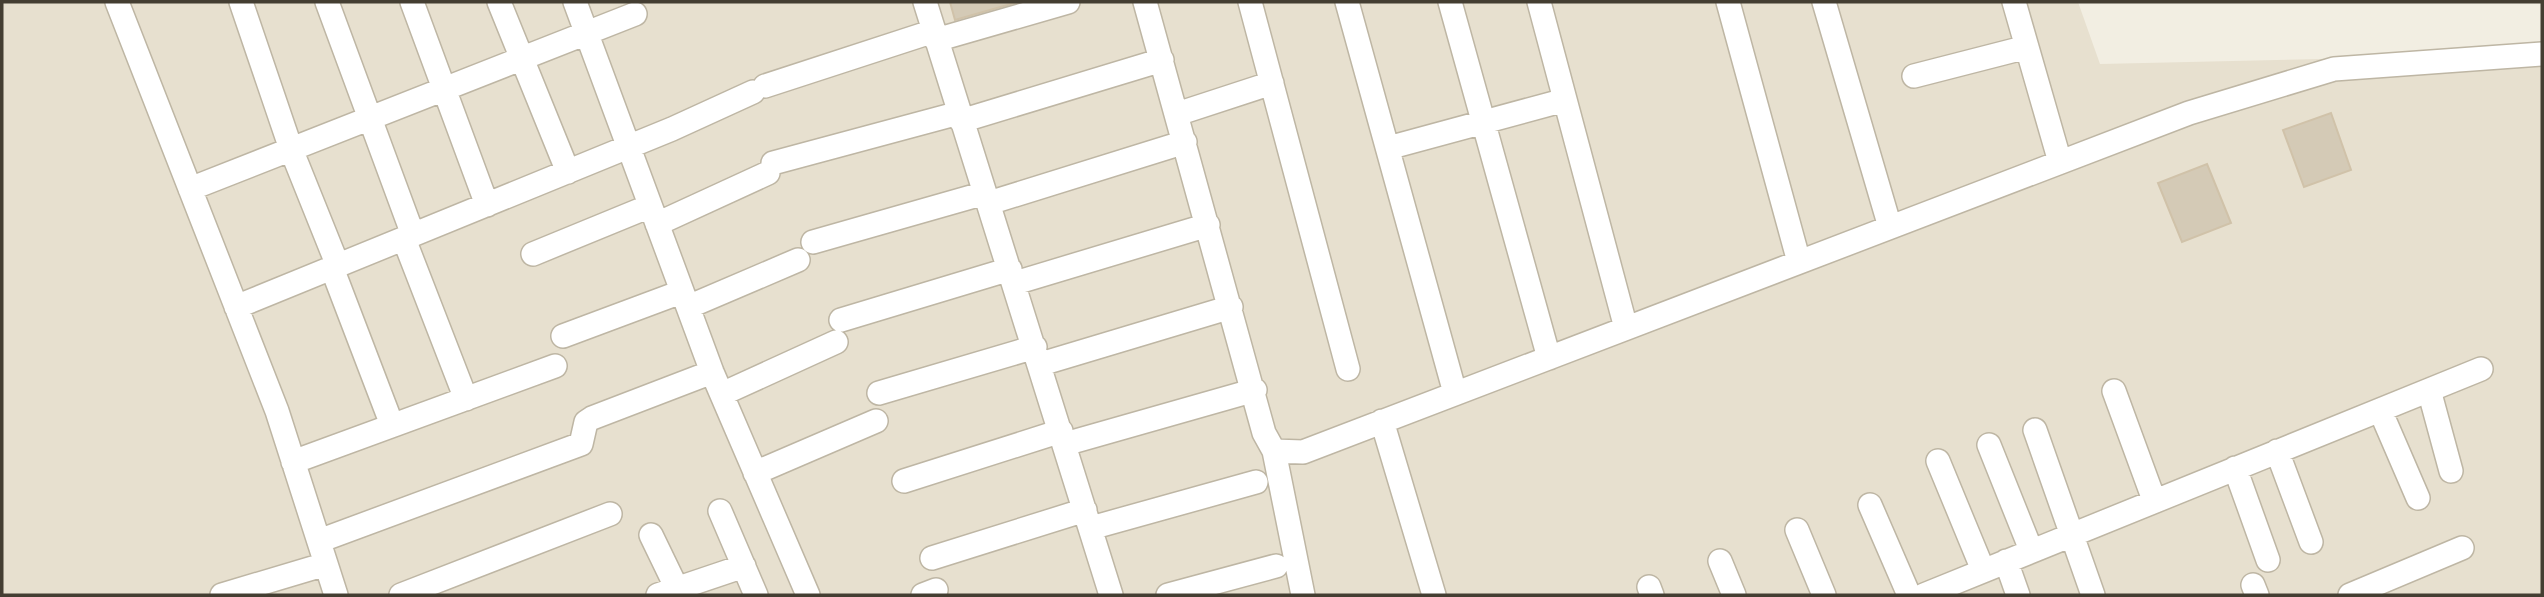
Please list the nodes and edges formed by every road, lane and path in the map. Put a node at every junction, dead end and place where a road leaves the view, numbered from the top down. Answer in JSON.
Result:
{"nodes":[{"id":1,"x":117,"y":2,"type":"edge"},
{"id":2,"x":241,"y":2,"type":"edge"},
{"id":3,"x":327,"y":2,"type":"edge"},
{"id":4,"x":412,"y":2,"type":"edge"},
{"id":5,"x":499,"y":2,"type":"edge"},
{"id":6,"x":575,"y":2,"type":"edge"},
{"id":7,"x":925,"y":2,"type":"edge"},
{"id":8,"x":1068,"y":2,"type":"edge"},
{"id":9,"x":1145,"y":2,"type":"edge"},
{"id":10,"x":1250,"y":2,"type":"edge"},
{"id":11,"x":1347,"y":2,"type":"edge"},
{"id":12,"x":1450,"y":2,"type":"edge"},
{"id":13,"x":1539,"y":2,"type":"edge"},
{"id":14,"x":1728,"y":2,"type":"edge"},
{"id":15,"x":1824,"y":2,"type":"edge"},
{"id":16,"x":2014,"y":2,"type":"edge"},
{"id":17,"x":635,"y":14,"type":"dead end"},
{"id":18,"x":587,"y":33,"type":"junction"},
{"id":19,"x":935,"y":36,"type":"junction"},
{"id":20,"x":2027,"y":47,"type":"junction"},
{"id":21,"x":2542,"y":54,"type":"edge"},
{"id":22,"x":520,"y":59,"type":"junction"},
{"id":23,"x":1161,"y":60,"type":"junction"},
{"id":24,"x":1914,"y":76,"type":"dead end"},
{"id":25,"x":1272,"y":83,"type":"junction"},
{"id":26,"x":445,"y":89,"type":"junction"},
{"id":27,"x":1565,"y":100,"type":"junction"},
{"id":28,"x":1177,"y":114,"type":"junction"},
{"id":29,"x":372,"y":117,"type":"junction"},
{"id":30,"x":960,"y":117,"type":"junction"},
{"id":31,"x":1483,"y":122,"type":"junction"},
{"id":32,"x":1185,"y":142,"type":"junction"},
{"id":33,"x":629,"y":147,"type":"junction"},
{"id":34,"x":1388,"y":148,"type":"junction"},
{"id":35,"x":291,"y":149,"type":"junction"},
{"id":36,"x":2060,"y":162,"type":"junction"},
{"id":37,"x":568,"y":172,"type":"junction"},
{"id":38,"x":190,"y":189,"type":"junction"},
{"id":39,"x":987,"y":198,"type":"junction"},
{"id":40,"x":487,"y":205,"type":"junction"},
{"id":41,"x":654,"y":215,"type":"junction"},
{"id":42,"x":1208,"y":225,"type":"junction"},
{"id":43,"x":1890,"y":227,"type":"junction"},
{"id":44,"x":409,"y":237,"type":"junction"},
{"id":45,"x":813,"y":242,"type":"dead end"},
{"id":46,"x":533,"y":254,"type":"dead end"},
{"id":47,"x":798,"y":260,"type":"dead end"},
{"id":48,"x":1799,"y":262,"type":"junction"},
{"id":49,"x":335,"y":267,"type":"junction"},
{"id":50,"x":1012,"y":276,"type":"junction"},
{"id":51,"x":685,"y":299,"type":"junction"},
{"id":52,"x":236,"y":307,"type":"junction"},
{"id":53,"x":1231,"y":307,"type":"junction"},
{"id":54,"x":1626,"y":328,"type":"junction"},
{"id":55,"x":563,"y":336,"type":"dead end"},
{"id":56,"x":1038,"y":355,"type":"junction"},
{"id":57,"x":1549,"y":358,"type":"junction"},
{"id":58,"x":555,"y":366,"type":"dead end"},
{"id":59,"x":1348,"y":369,"type":"dead end"},
{"id":60,"x":2481,"y":369,"type":"dead end"},
{"id":61,"x":712,"y":372,"type":"junction"},
{"id":62,"x":1255,"y":390,"type":"junction"},
{"id":63,"x":2429,"y":390,"type":"junction"},
{"id":64,"x":2114,"y":391,"type":"dead end"},
{"id":65,"x":879,"y":393,"type":"dead end"},
{"id":66,"x":1455,"y":393,"type":"junction"},
{"id":67,"x":722,"y":394,"type":"junction"},
{"id":68,"x":466,"y":399,"type":"junction"},
{"id":69,"x":2380,"y":410,"type":"junction"},
{"id":70,"x":876,"y":421,"type":"dead end"},
{"id":71,"x":1382,"y":421,"type":"junction"},
{"id":72,"x":392,"y":425,"type":"junction"},
{"id":73,"x":2035,"y":430,"type":"dead end"},
{"id":74,"x":1063,"y":437,"type":"junction"},
{"id":75,"x":1989,"y":445,"type":"dead end"},
{"id":76,"x":1274,"y":451,"type":"junction"},
{"id":77,"x":2277,"y":451,"type":"junction"},
{"id":78,"x":1938,"y":460,"type":"dead end"},
{"id":79,"x":293,"y":461,"type":"junction"},
{"id":80,"x":2235,"y":468,"type":"junction"},
{"id":81,"x":2451,"y":471,"type":"dead end"},
{"id":82,"x":755,"y":473,"type":"junction"},
{"id":83,"x":904,"y":481,"type":"dead end"},
{"id":84,"x":1256,"y":482,"type":"dead end"},
{"id":85,"x":2418,"y":498,"type":"dead end"},
{"id":86,"x":2154,"y":500,"type":"junction"},
{"id":87,"x":1870,"y":505,"type":"dead end"},
{"id":88,"x":720,"y":511,"type":"dead end"},
{"id":89,"x":610,"y":514,"type":"dead end"},
{"id":90,"x":1088,"y":519,"type":"junction"},
{"id":91,"x":1797,"y":530,"type":"dead end"},
{"id":92,"x":2071,"y":533,"type":"junction"},
{"id":93,"x":651,"y":535,"type":"dead end"},
{"id":94,"x":319,"y":541,"type":"junction"},
{"id":95,"x":2311,"y":542,"type":"dead end"},
{"id":96,"x":2462,"y":548,"type":"dead end"},
{"id":97,"x":2031,"y":550,"type":"junction"},
{"id":98,"x":932,"y":558,"type":"dead end"},
{"id":99,"x":2268,"y":560,"type":"dead end"},
{"id":100,"x":1720,"y":561,"type":"dead end"},
{"id":101,"x":2006,"y":561,"type":"junction"},
{"id":102,"x":326,"y":564,"type":"junction"},
{"id":103,"x":744,"y":566,"type":"junction"},
{"id":104,"x":1276,"y":566,"type":"dead end"},
{"id":105,"x":1983,"y":570,"type":"junction"},
{"id":106,"x":672,"y":593,"type":"edge"},
{"id":107,"x":1106,"y":594,"type":"edge"},
{"id":108,"x":1930,"y":594,"type":"edge"},
{"id":109,"x":222,"y":595,"type":"edge"},
{"id":110,"x":336,"y":595,"type":"edge"},
{"id":111,"x":401,"y":595,"type":"edge"},
{"id":112,"x":756,"y":595,"type":"edge"},
{"id":113,"x":808,"y":595,"type":"edge"},
{"id":114,"x":1168,"y":595,"type":"edge"},
{"id":115,"x":1303,"y":595,"type":"edge"},
{"id":116,"x":1434,"y":595,"type":"edge"},
{"id":117,"x":1734,"y":595,"type":"edge"},
{"id":118,"x":1824,"y":595,"type":"edge"},
{"id":119,"x":1909,"y":595,"type":"edge"},
{"id":120,"x":2018,"y":595,"type":"edge"},
{"id":121,"x":2092,"y":595,"type":"edge"},
{"id":122,"x":2350,"y":595,"type":"edge"}],
"edges":[{"from":1,"to":38,"type":"street"},
{"from":2,"to":35,"type":"street"},
{"from":3,"to":29,"type":"street"},
{"from":4,"to":26,"type":"street"},
{"from":5,"to":22,"type":"street"},
{"from":6,"to":18,"type":"street"},
{"from":7,"to":19,"type":"street"},
{"from":8,"to":19,"type":"street"},
{"from":9,"to":23,"type":"street"},
{"from":10,"to":25,"type":"street"},
{"from":11,"to":34,"type":"street"},
{"from":12,"to":31,"type":"street"},
{"from":13,"to":27,"type":"street"},
{"from":14,"to":48,"type":"street"},
{"from":15,"to":43,"type":"street"},
{"from":16,"to":20,"type":"street"},
{"from":17,"to":18,"type":"street"},
{"from":18,"to":22,"type":"street"},
{"from":18,"to":33,"type":"street"},
{"from":19,"to":30,"type":"street"},
{"from":19,"to":33,"type":"street"},
{"from":20,"to":24,"type":"street"},
{"from":20,"to":36,"type":"street"},
{"from":21,"to":36,"type":"street"},
{"from":22,"to":26,"type":"street"},
{"from":22,"to":37,"type":"street"},
{"from":23,"to":28,"type":"street"},
{"from":23,"to":30,"type":"street"},
{"from":25,"to":28,"type":"street"},
{"from":25,"to":59,"type":"street"},
{"from":26,"to":29,"type":"street"},
{"from":26,"to":40,"type":"street"},
{"from":27,"to":31,"type":"street"},
{"from":27,"to":54,"type":"street"},
{"from":28,"to":32,"type":"street"},
{"from":29,"to":35,"type":"street"},
{"from":29,"to":44,"type":"street"},
{"from":30,"to":39,"type":"street"},
{"from":30,"to":41,"type":"street"},
{"from":31,"to":34,"type":"street"},
{"from":31,"to":57,"type":"street"},
{"from":32,"to":39,"type":"street"},
{"from":32,"to":42,"type":"street"},
{"from":33,"to":37,"type":"street"},
{"from":33,"to":41,"type":"street"},
{"from":34,"to":66,"type":"street"},
{"from":35,"to":38,"type":"street"},
{"from":35,"to":49,"type":"street"},
{"from":36,"to":43,"type":"street"},
{"from":37,"to":40,"type":"street"},
{"from":38,"to":52,"type":"street"},
{"from":39,"to":45,"type":"street"},
{"from":39,"to":50,"type":"street"},
{"from":40,"to":44,"type":"street"},
{"from":41,"to":46,"type":"street"},
{"from":41,"to":51,"type":"street"},
{"from":42,"to":50,"type":"street"},
{"from":42,"to":53,"type":"street"},
{"from":43,"to":48,"type":"street"},
{"from":44,"to":49,"type":"street"},
{"from":44,"to":68,"type":"street"},
{"from":47,"to":51,"type":"street"},
{"from":48,"to":54,"type":"street"},
{"from":49,"to":52,"type":"street"},
{"from":49,"to":72,"type":"street"},
{"from":50,"to":56,"type":"street"},
{"from":50,"to":67,"type":"street"},
{"from":51,"to":55,"type":"street"},
{"from":51,"to":61,"type":"street"},
{"from":52,"to":79,"type":"street"},
{"from":53,"to":56,"type":"street"},
{"from":53,"to":62,"type":"street"},
{"from":54,"to":57,"type":"street"},
{"from":56,"to":65,"type":"street"},
{"from":56,"to":74,"type":"street"},
{"from":57,"to":66,"type":"street"},
{"from":58,"to":68,"type":"street"},
{"from":60,"to":63,"type":"street"},
{"from":61,"to":67,"type":"street"},
{"from":61,"to":94,"type":"street"},
{"from":62,"to":74,"type":"street"},
{"from":62,"to":76,"type":"street"},
{"from":63,"to":69,"type":"street"},
{"from":63,"to":81,"type":"street"},
{"from":64,"to":86,"type":"street"},
{"from":66,"to":71,"type":"street"},
{"from":67,"to":82,"type":"street"},
{"from":68,"to":72,"type":"street"},
{"from":69,"to":77,"type":"street"},
{"from":69,"to":85,"type":"street"},
{"from":70,"to":82,"type":"street"},
{"from":71,"to":76,"type":"street"},
{"from":71,"to":116,"type":"street"},
{"from":72,"to":79,"type":"street"},
{"from":73,"to":92,"type":"street"},
{"from":74,"to":83,"type":"street"},
{"from":74,"to":90,"type":"street"},
{"from":75,"to":97,"type":"street"},
{"from":76,"to":115,"type":"street"},
{"from":77,"to":80,"type":"street"},
{"from":77,"to":95,"type":"street"},
{"from":78,"to":105,"type":"street"},
{"from":79,"to":94,"type":"street"},
{"from":80,"to":86,"type":"street"},
{"from":80,"to":99,"type":"street"},
{"from":82,"to":113,"type":"street"},
{"from":84,"to":90,"type":"street"},
{"from":86,"to":92,"type":"street"},
{"from":87,"to":119,"type":"street"},
{"from":88,"to":103,"type":"street"},
{"from":89,"to":111,"type":"street"},
{"from":90,"to":98,"type":"street"},
{"from":90,"to":107,"type":"street"},
{"from":91,"to":118,"type":"street"},
{"from":92,"to":97,"type":"street"},
{"from":92,"to":121,"type":"street"},
{"from":93,"to":106,"type":"street"},
{"from":94,"to":102,"type":"street"},
{"from":96,"to":122,"type":"street"},
{"from":97,"to":101,"type":"street"},
{"from":100,"to":117,"type":"street"},
{"from":101,"to":105,"type":"street"},
{"from":101,"to":120,"type":"street"},
{"from":102,"to":109,"type":"street"},
{"from":102,"to":110,"type":"street"},
{"from":103,"to":106,"type":"street"},
{"from":103,"to":112,"type":"street"},
{"from":104,"to":114,"type":"street"},
{"from":105,"to":108,"type":"street"}]}
